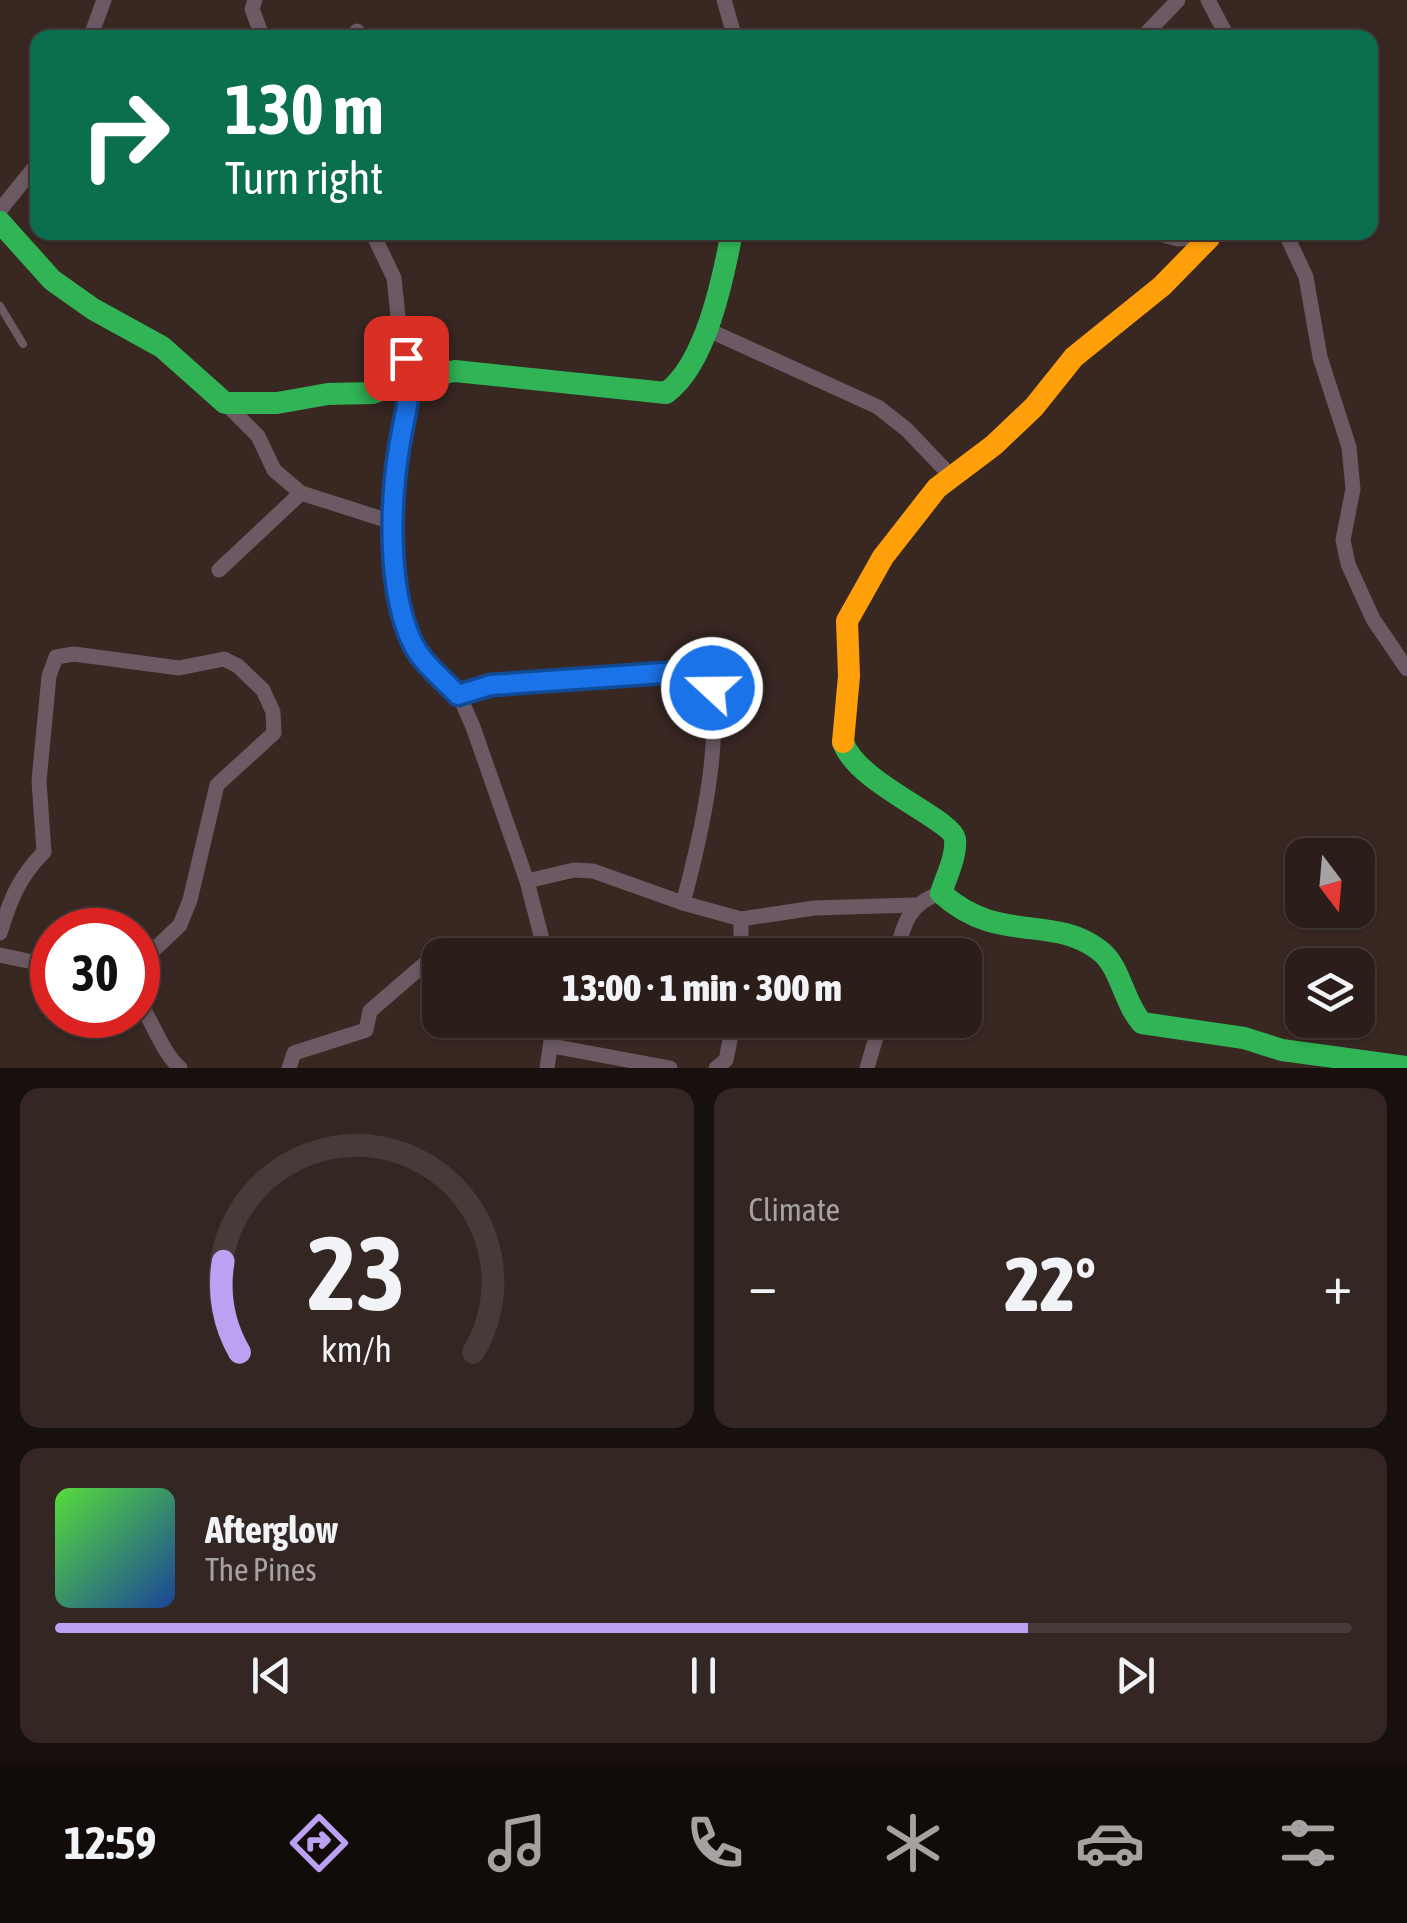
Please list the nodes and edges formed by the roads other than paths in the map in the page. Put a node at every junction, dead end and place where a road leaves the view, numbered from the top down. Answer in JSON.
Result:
{"nodes":[{"id":1,"x":104,"y":0,"type":"edge"},
{"id":2,"x":255,"y":0,"type":"edge"},
{"id":3,"x":724,"y":0,"type":"edge"},
{"id":4,"x":1178,"y":0,"type":"edge"},
{"id":5,"x":1208,"y":0,"type":"edge"},
{"id":6,"x":93,"y":30,"type":"edge"},
{"id":7,"x":259,"y":30,"type":"edge"},
{"id":8,"x":733,"y":30,"type":"edge"},
{"id":9,"x":1150,"y":30,"type":"edge"},
{"id":10,"x":1224,"y":30,"type":"edge"},
{"id":11,"x":30,"y":174,"type":"edge"},
{"id":12,"x":0,"y":210,"type":"edge"},
{"id":13,"x":0,"y":222,"type":"edge"},
{"id":14,"x":376,"y":240,"type":"edge"},
{"id":15,"x":731,"y":240,"type":"edge"},
{"id":16,"x":1214,"y":240,"type":"edge"},
{"id":17,"x":1289,"y":240,"type":"edge"},
{"id":18,"x":0,"y":306,"type":"edge"},
{"id":19,"x":704,"y":328,"type":"junction"},
{"id":20,"x":23,"y":344,"type":"dead end"},
{"id":21,"x":412,"y":379,"type":"junction"},
{"id":22,"x":225,"y":403,"type":"junction"},
{"id":23,"x":952,"y":477,"type":"junction"},
{"id":24,"x":301,"y":493,"type":"junction"},
{"id":25,"x":392,"y":522,"type":"junction"},
{"id":26,"x":219,"y":570,"type":"dead end"},
{"id":27,"x":1407,"y":669,"type":"edge"},
{"id":28,"x":458,"y":695,"type":"junction"},
{"id":29,"x":527,"y":881,"type":"junction"},
{"id":30,"x":941,"y":893,"type":"junction"},
{"id":31,"x":683,"y":903,"type":"junction"},
{"id":32,"x":914,"y":905,"type":"junction"},
{"id":33,"x":740,"y":918,"type":"junction"},
{"id":34,"x":0,"y":933,"type":"edge"},
{"id":35,"x":542,"y":938,"type":"edge"},
{"id":36,"x":741,"y":938,"type":"edge"},
{"id":37,"x":900,"y":938,"type":"edge"},
{"id":38,"x":160,"y":944,"type":"edge"},
{"id":39,"x":0,"y":956,"type":"edge"},
{"id":40,"x":30,"y":962,"type":"edge"},
{"id":41,"x":422,"y":966,"type":"edge"},
{"id":42,"x":160,"y":1036,"type":"edge"},
{"id":43,"x":553,"y":1038,"type":"edge"},
{"id":44,"x":730,"y":1038,"type":"edge"},
{"id":45,"x":875,"y":1038,"type":"edge"},
{"id":46,"x":552,"y":1046,"type":"junction"},
{"id":47,"x":163,"y":1062,"type":"edge"},
{"id":48,"x":1407,"y":1067,"type":"edge"},
{"id":49,"x":180,"y":1068,"type":"edge"},
{"id":50,"x":290,"y":1068,"type":"edge"},
{"id":51,"x":546,"y":1068,"type":"edge"},
{"id":52,"x":670,"y":1068,"type":"edge"},
{"id":53,"x":716,"y":1068,"type":"edge"},
{"id":54,"x":867,"y":1068,"type":"edge"}],
"edges":[{"from":1,"to":6,"type":"street"},
{"from":2,"to":7,"type":"street"},
{"from":3,"to":8,"type":"street"},
{"from":4,"to":9,"type":"street"},
{"from":5,"to":10,"type":"street"},
{"from":11,"to":12,"type":"street"},
{"from":13,"to":22,"type":"street"},
{"from":14,"to":21,"type":"street"},
{"from":15,"to":19,"type":"street"},
{"from":16,"to":23,"type":"street"},
{"from":17,"to":27,"type":"street"},
{"from":18,"to":20,"type":"lane"},
{"from":19,"to":21,"type":"street"},
{"from":19,"to":23,"type":"street"},
{"from":21,"to":22,"type":"street"},
{"from":21,"to":25,"type":"street"},
{"from":22,"to":24,"type":"street"},
{"from":23,"to":30,"type":"street"},
{"from":24,"to":25,"type":"street"},
{"from":24,"to":26,"type":"street"},
{"from":25,"to":28,"type":"street"},
{"from":28,"to":29,"type":"street"},
{"from":28,"to":31,"type":"street"},
{"from":29,"to":31,"type":"street"},
{"from":29,"to":35,"type":"street"},
{"from":30,"to":32,"type":"street"},
{"from":30,"to":48,"type":"street"},
{"from":31,"to":33,"type":"street"},
{"from":32,"to":33,"type":"street"},
{"from":32,"to":37,"type":"street"},
{"from":33,"to":36,"type":"street"},
{"from":34,"to":38,"type":"street"},
{"from":39,"to":40,"type":"street"},
{"from":41,"to":50,"type":"street"},
{"from":42,"to":47,"type":"street"},
{"from":43,"to":46,"type":"street"},
{"from":44,"to":53,"type":"street"},
{"from":45,"to":54,"type":"street"},
{"from":46,"to":51,"type":"street"},
{"from":46,"to":52,"type":"street"},
{"from":47,"to":49,"type":"street"}]}
